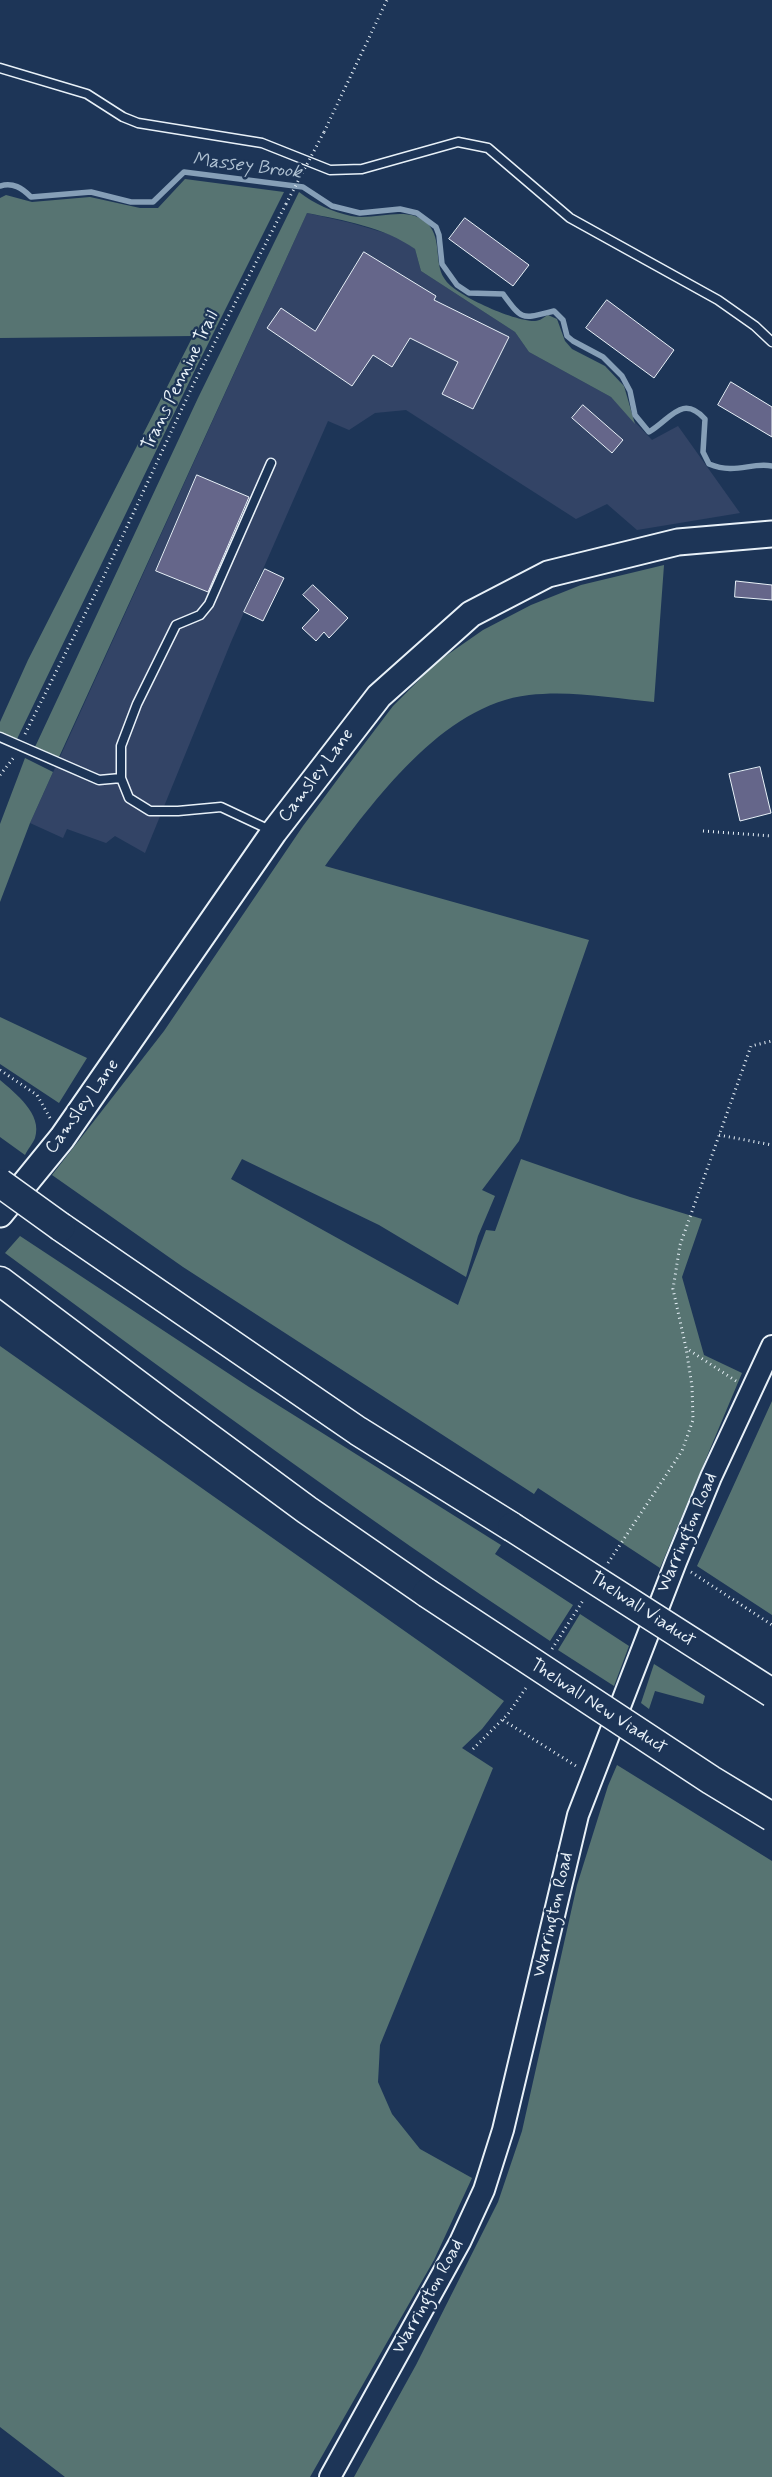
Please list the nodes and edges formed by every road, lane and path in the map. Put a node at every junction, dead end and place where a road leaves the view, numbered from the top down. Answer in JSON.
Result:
{"nodes":[{"id":1,"x":387,"y":0,"type":"edge"},
{"id":2,"x":0,"y":68,"type":"edge"},
{"id":3,"x":772,"y":342,"type":"edge"},
{"id":4,"x":271,"y":464,"type":"dead end"},
{"id":5,"x":772,"y":534,"type":"edge"},
{"id":6,"x":0,"y":737,"type":"edge"},
{"id":7,"x":20,"y":745,"type":"junction"},
{"id":8,"x":0,"y":774,"type":"edge"},
{"id":9,"x":121,"y":778,"type":"junction"},
{"id":10,"x":703,"y":831,"type":"dead end"},
{"id":11,"x":274,"y":832,"type":"junction"},
{"id":12,"x":772,"y":836,"type":"edge"},
{"id":13,"x":772,"y":1041,"type":"edge"},
{"id":14,"x":0,"y":1070,"type":"edge"},
{"id":15,"x":51,"y":1124,"type":"dead end"},
{"id":16,"x":719,"y":1134,"type":"junction"},
{"id":17,"x":772,"y":1145,"type":"edge"},
{"id":18,"x":0,"y":1184,"type":"edge"},
{"id":19,"x":0,"y":1214,"type":"edge"},
{"id":20,"x":4,"y":1284,"type":"edge"},
{"id":21,"x":772,"y":1346,"type":"edge"},
{"id":22,"x":751,"y":1391,"type":"junction"},
{"id":23,"x":676,"y":1562,"type":"junction"},
{"id":24,"x":772,"y":1625,"type":"edge"},
{"id":25,"x":772,"y":1693,"type":"edge"},
{"id":26,"x":503,"y":1720,"type":"dead end"},
{"id":27,"x":592,"y":1776,"type":"junction"},
{"id":28,"x":772,"y":1817,"type":"edge"},
{"id":29,"x":330,"y":2477,"type":"edge"}],
"edges":[{"from":1,"to":7,"type":"path","name":"Trans Pennine Trail","bridge":true},
{"from":2,"to":3,"type":"lane"},
{"from":4,"to":9,"type":"lane"},
{"from":5,"to":11,"type":"main road","name":"Camsley Lane"},
{"from":6,"to":7,"type":"lane"},
{"from":7,"to":8,"type":"path","name":"Trans Pennine Trail"},
{"from":7,"to":9,"type":"lane"},
{"from":9,"to":11,"type":"lane"},
{"from":10,"to":12,"type":"path"},
{"from":11,"to":19,"type":"main road","name":"Camsley Lane"},
{"from":13,"to":16,"type":"path"},
{"from":14,"to":15,"type":"path"},
{"from":16,"to":17,"type":"path"},
{"from":16,"to":22,"type":"path"},
{"from":18,"to":25,"type":"highway","name":"Thelwall Viaduct","bridge":true},
{"from":20,"to":28,"type":"highway","name":"Thelwall New Viaduct","bridge":true},
{"from":21,"to":22,"type":"street","name":"Warrington Road"},
{"from":22,"to":23,"type":"street","name":"Warrington Road"},
{"from":23,"to":24,"type":"path"},
{"from":23,"to":27,"type":"street","name":"Warrington Road"},
{"from":26,"to":27,"type":"path"},
{"from":27,"to":29,"type":"street","name":"Warrington Road"}]}
